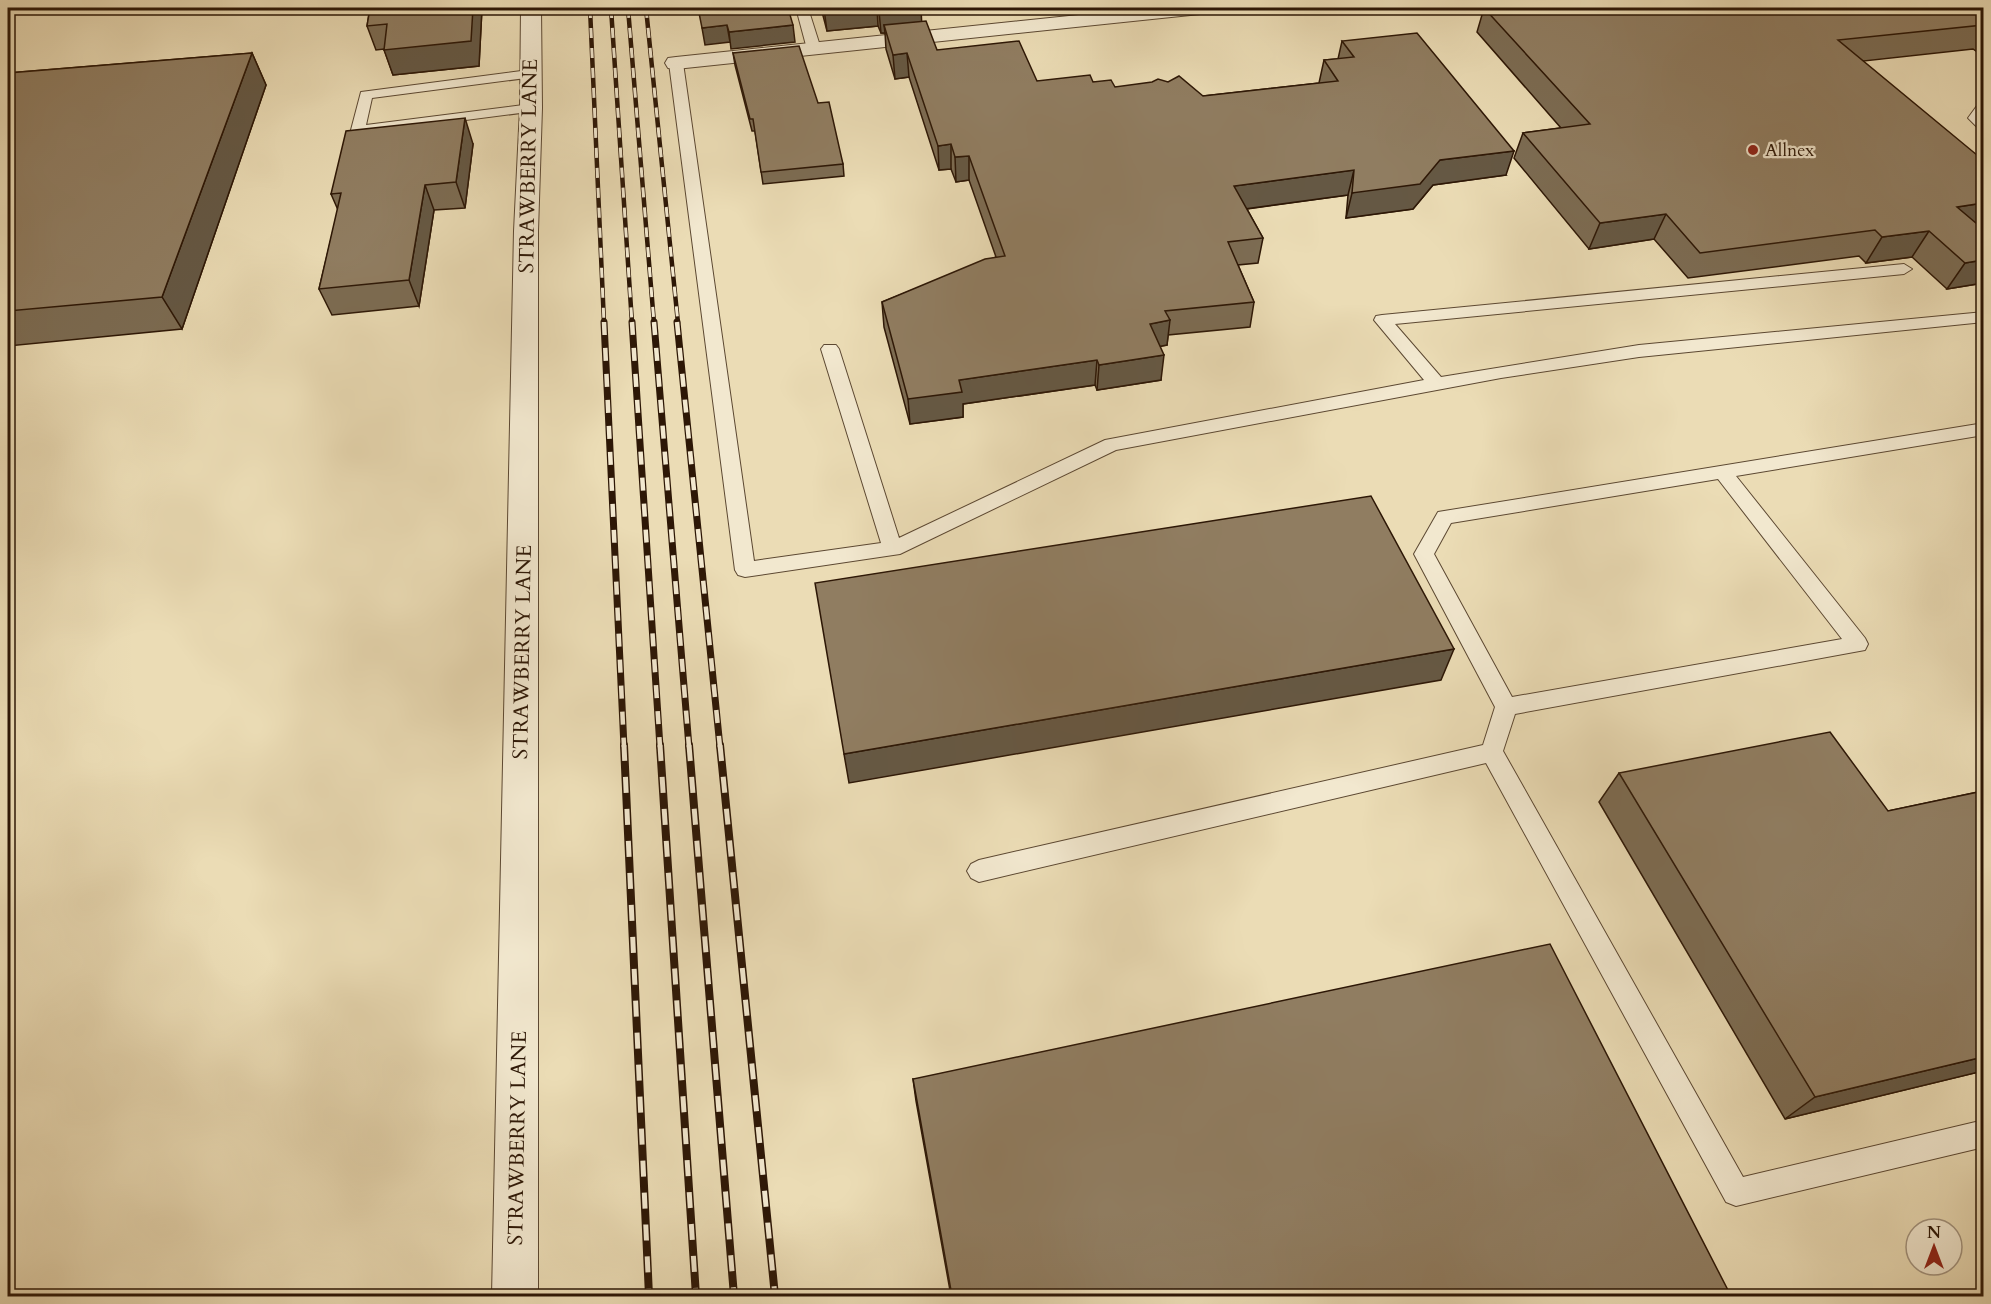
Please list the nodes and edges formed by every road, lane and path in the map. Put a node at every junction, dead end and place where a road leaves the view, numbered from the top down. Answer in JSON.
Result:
{"nodes":[{"id":1,"x":531,"y":8,"type":"edge"},
{"id":2,"x":802,"y":8,"type":"edge"},
{"id":3,"x":1200,"y":8,"type":"edge"},
{"id":4,"x":814,"y":49,"type":"junction"},
{"id":5,"x":676,"y":63,"type":"joint"},
{"id":6,"x":530,"y":91,"type":"junction"},
{"id":7,"x":1983,"y":105,"type":"edge"},
{"id":8,"x":1983,"y":126,"type":"edge"},
{"id":9,"x":1904,"y":268,"type":"dead end"},
{"id":10,"x":1983,"y":317,"type":"edge"},
{"id":11,"x":830,"y":349,"type":"dead end"},
{"id":12,"x":1437,"y":384,"type":"junction"},
{"id":13,"x":1983,"y":429,"type":"edge"},
{"id":14,"x":1724,"y":472,"type":"junction"},
{"id":15,"x":893,"y":549,"type":"junction"},
{"id":16,"x":1506,"y":707,"type":"junction"},
{"id":17,"x":1492,"y":752,"type":"junction"},
{"id":18,"x":979,"y":871,"type":"dead end"},
{"id":19,"x":1983,"y":1133,"type":"edge"},
{"id":20,"x":515,"y":1296,"type":"edge"}],
"edges":[{"from":1,"to":6,"type":"street","name":"STRAWBERRY LANE"},
{"from":2,"to":4,"type":"lane"},
{"from":3,"to":4,"type":"street"},
{"from":4,"to":5,"type":"street"},
{"from":5,"to":15,"type":"lane"},
{"from":6,"to":6,"type":"lane"},
{"from":6,"to":20,"type":"street","name":"STRAWBERRY LANE"},
{"from":7,"to":8,"type":"lane"},
{"from":9,"to":12,"type":"lane"},
{"from":10,"to":12,"type":"lane"},
{"from":11,"to":15,"type":"lane"},
{"from":12,"to":15,"type":"lane"},
{"from":13,"to":14,"type":"lane"},
{"from":14,"to":16,"type":"lane"},
{"from":14,"to":16,"type":"lane"},
{"from":16,"to":17,"type":"lane"},
{"from":17,"to":18,"type":"lane"},
{"from":17,"to":19,"type":"lane"}]}
